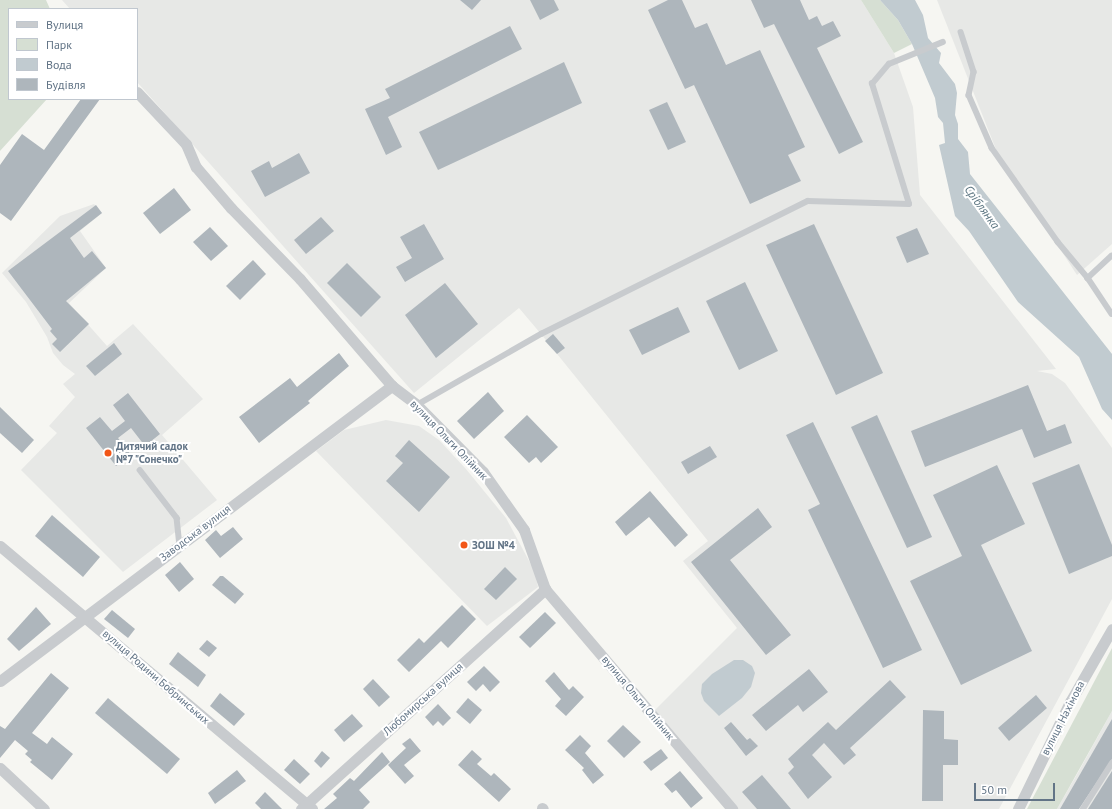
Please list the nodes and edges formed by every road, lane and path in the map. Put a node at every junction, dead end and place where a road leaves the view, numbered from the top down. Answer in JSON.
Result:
{"nodes":[{"id":1,"x":961,"y":32,"type":"dead end"},
{"id":2,"x":942,"y":42,"type":"dead end"},
{"id":3,"x":138,"y":93,"type":"edge"},
{"id":4,"x":1112,"y":256,"type":"edge"},
{"id":5,"x":1088,"y":278,"type":"junction"},
{"id":6,"x":1112,"y":314,"type":"edge"},
{"id":7,"x":392,"y":386,"type":"junction"},
{"id":8,"x":417,"y":405,"type":"junction"},
{"id":9,"x":140,"y":470,"type":"dead end"},
{"id":10,"x":180,"y":545,"type":"junction"},
{"id":11,"x":0,"y":546,"type":"edge"},
{"id":12,"x":545,"y":589,"type":"junction"},
{"id":13,"x":85,"y":616,"type":"junction"},
{"id":14,"x":1112,"y":629,"type":"edge"},
{"id":15,"x":0,"y":681,"type":"edge"},
{"id":16,"x":1112,"y":763,"type":"edge"},
{"id":17,"x":0,"y":768,"type":"edge"},
{"id":18,"x":306,"y":808,"type":"edge"},
{"id":19,"x":44,"y":809,"type":"edge"},
{"id":20,"x":732,"y":809,"type":"edge"},
{"id":21,"x":1018,"y":809,"type":"edge"},
{"id":22,"x":1083,"y":809,"type":"edge"}],
"edges":[{"from":1,"to":5,"type":"lane"},
{"from":2,"to":8,"type":"lane"},
{"from":3,"to":7,"type":"street","name":"вулиця Ольги Олійник"},
{"from":4,"to":5,"type":"lane"},
{"from":5,"to":6,"type":"lane"},
{"from":7,"to":8,"type":"street","name":"вулиця Ольги Олійник"},
{"from":7,"to":10,"type":"street","name":"Заводська вулиця"},
{"from":8,"to":12,"type":"street","name":"вулиця Ольги Олійник"},
{"from":9,"to":10,"type":"lane"},
{"from":10,"to":13,"type":"street","name":"Заводська вулиця"},
{"from":11,"to":13,"type":"street","name":"вулиця Родини Бобринських"},
{"from":12,"to":18,"type":"street","name":"Любомирська вулиця"},
{"from":12,"to":20,"type":"street","name":"вулиця Ольги Олійник"},
{"from":13,"to":15,"type":"street","name":"Заводська вулиця"},
{"from":13,"to":18,"type":"street","name":"вулиця Родини Бобринських"},
{"from":14,"to":21,"type":"street","name":"вулиця Нахімова"},
{"from":16,"to":22,"type":"lane"},
{"from":17,"to":19,"type":"street"}]}
